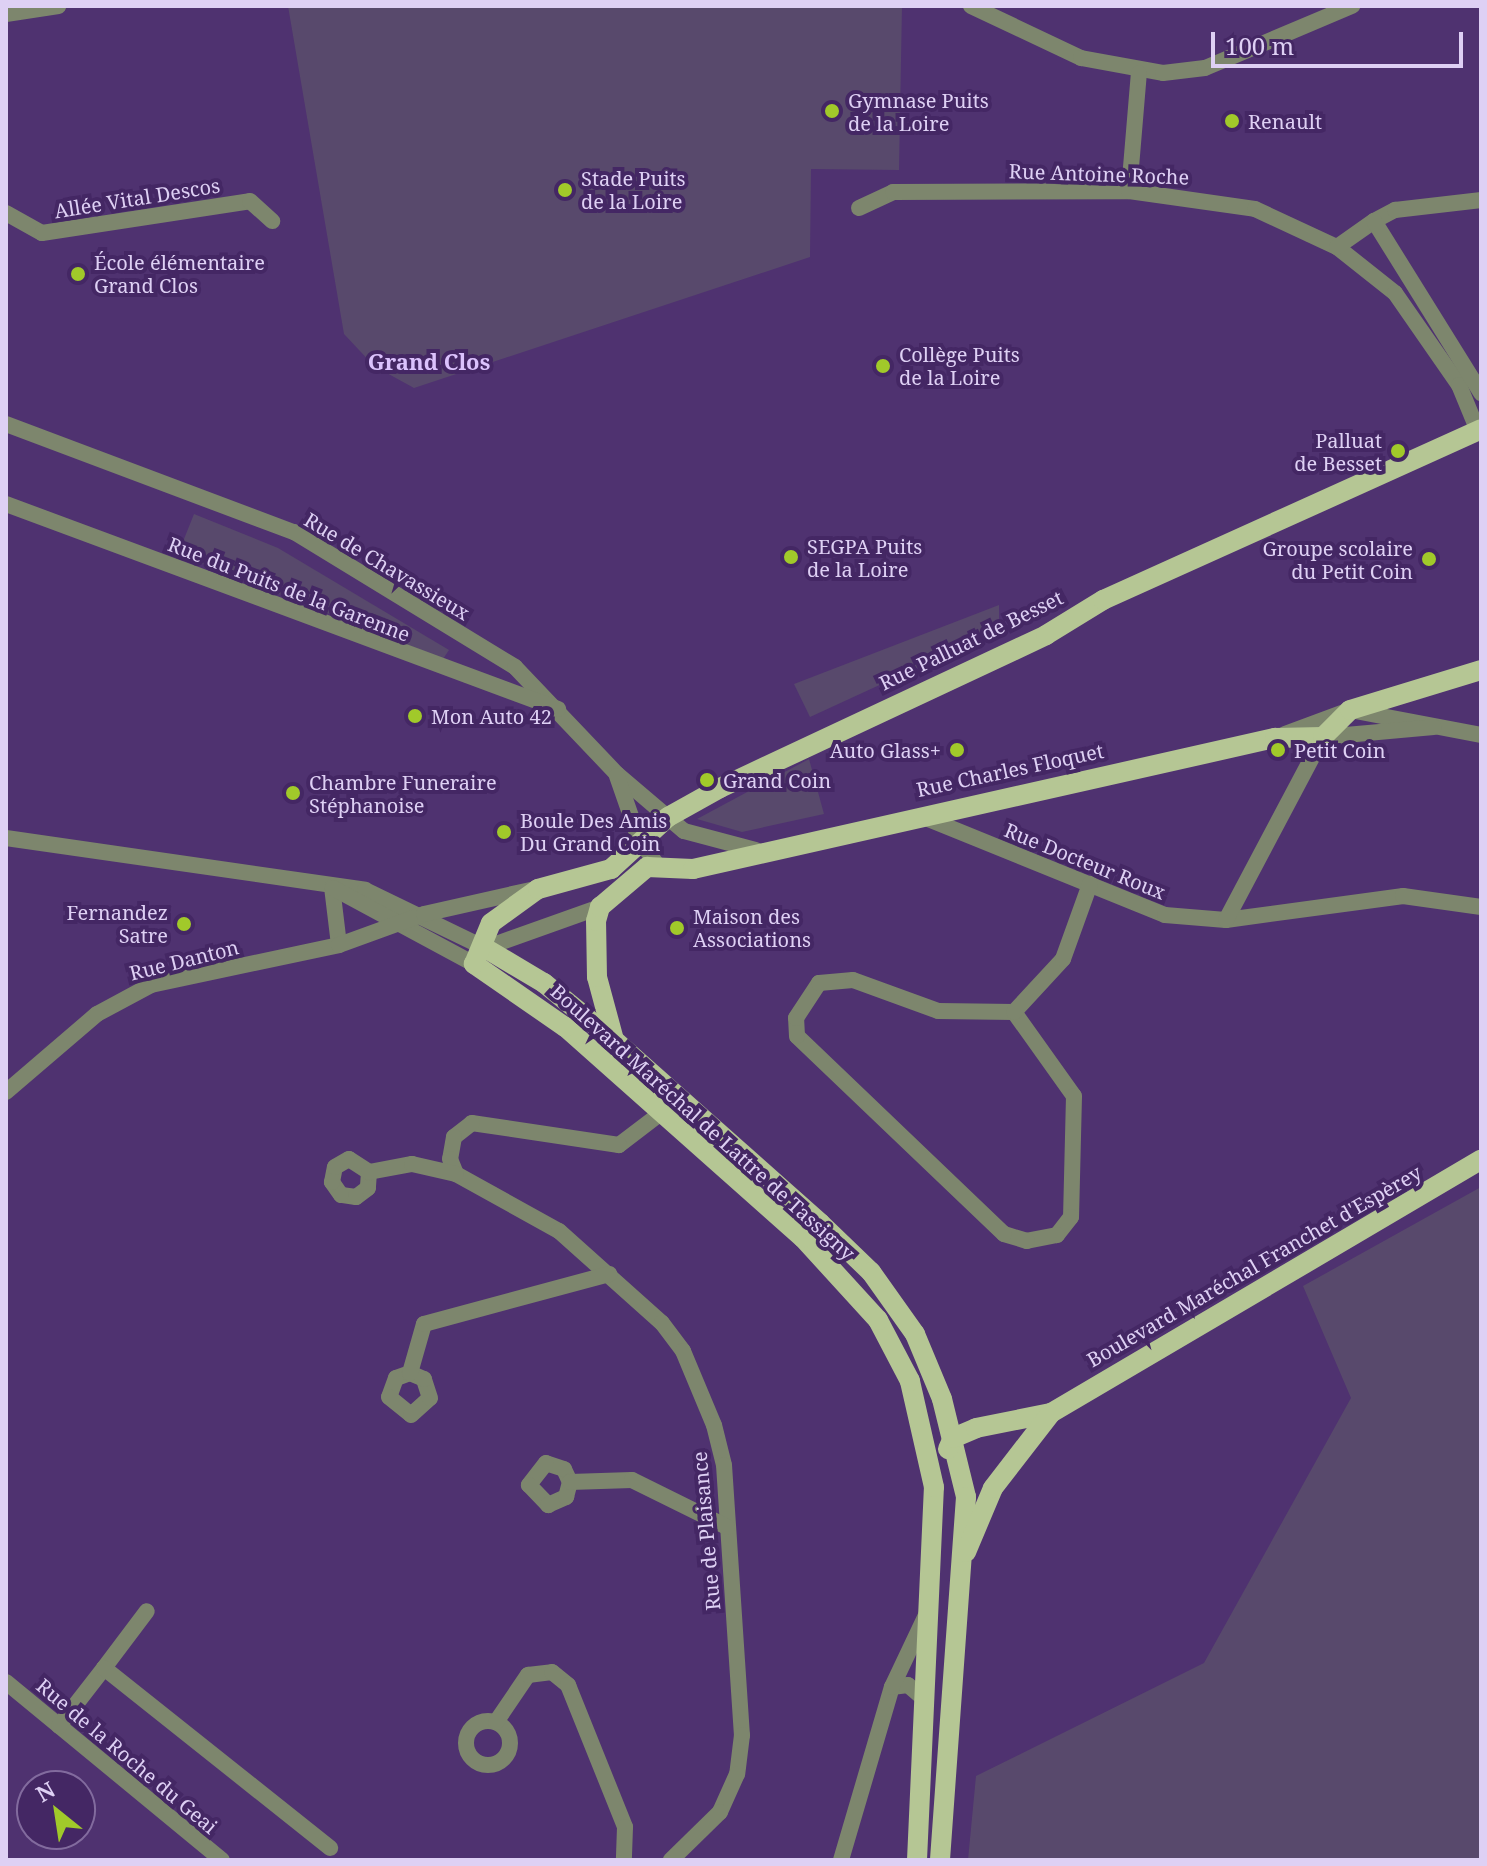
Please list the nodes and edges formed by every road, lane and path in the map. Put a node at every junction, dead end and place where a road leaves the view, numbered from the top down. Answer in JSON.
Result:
{"nodes":[{"id":1,"x":58,"y":6,"type":"edge"},
{"id":2,"x":971,"y":6,"type":"edge"},
{"id":3,"x":1352,"y":6,"type":"edge"},
{"id":4,"x":6,"y":14,"type":"edge"},
{"id":5,"x":1139,"y":73,"type":"junction"},
{"id":6,"x":1129,"y":191,"type":"junction"},
{"id":7,"x":1481,"y":200,"type":"edge"},
{"id":8,"x":859,"y":208,"type":"dead end"},
{"id":9,"x":6,"y":213,"type":"edge"},
{"id":10,"x":272,"y":221,"type":"dead end"},
{"id":11,"x":1374,"y":221,"type":"junction"},
{"id":12,"x":1337,"y":247,"type":"junction"},
{"id":13,"x":1481,"y":393,"type":"edge"},
{"id":14,"x":6,"y":424,"type":"edge"},
{"id":15,"x":1479,"y":430,"type":"edge"},
{"id":16,"x":6,"y":504,"type":"edge"},
{"id":17,"x":1481,"y":670,"type":"edge"},
{"id":18,"x":559,"y":710,"type":"junction"},
{"id":19,"x":1350,"y":710,"type":"junction"},
{"id":20,"x":1434,"y":727,"type":"junction"},
{"id":21,"x":1481,"y":735,"type":"edge"},
{"id":22,"x":1323,"y":737,"type":"junction"},
{"id":23,"x":1275,"y":738,"type":"junction"},
{"id":24,"x":617,"y":774,"type":"junction"},
{"id":25,"x":916,"y":814,"type":"junction"},
{"id":26,"x":668,"y":817,"type":"junction"},
{"id":27,"x":6,"y":838,"type":"edge"},
{"id":28,"x":639,"y":839,"type":"junction"},
{"id":29,"x":756,"y":850,"type":"junction"},
{"id":30,"x":658,"y":866,"type":"junction"},
{"id":31,"x":1090,"y":884,"type":"junction"},
{"id":32,"x":332,"y":887,"type":"junction"},
{"id":33,"x":538,"y":889,"type":"junction"},
{"id":34,"x":600,"y":907,"type":"junction"},
{"id":35,"x":1481,"y":907,"type":"edge"},
{"id":36,"x":424,"y":914,"type":"junction"},
{"id":37,"x":1226,"y":920,"type":"junction"},
{"id":38,"x":402,"y":926,"type":"junction"},
{"id":39,"x":339,"y":945,"type":"junction"},
{"id":40,"x":480,"y":956,"type":"junction"},
{"id":41,"x":1014,"y":1012,"type":"junction"},
{"id":42,"x":614,"y":1040,"type":"junction"},
{"id":43,"x":6,"y":1092,"type":"edge"},
{"id":44,"x":661,"y":1113,"type":"junction"},
{"id":45,"x":1481,"y":1160,"type":"edge"},
{"id":46,"x":369,"y":1172,"type":"dead end"},
{"id":47,"x":456,"y":1174,"type":"junction"},
{"id":48,"x":609,"y":1274,"type":"junction"},
{"id":49,"x":410,"y":1373,"type":"dead end"},
{"id":50,"x":942,"y":1399,"type":"junction"},
{"id":51,"x":1051,"y":1413,"type":"junction"},
{"id":52,"x":976,"y":1428,"type":"junction"},
{"id":53,"x":953,"y":1438,"type":"junction"},
{"id":54,"x":570,"y":1482,"type":"dead end"},
{"id":55,"x":934,"y":1487,"type":"junction"},
{"id":56,"x":727,"y":1527,"type":"junction"},
{"id":57,"x":958,"y":1571,"type":"junction"},
{"id":58,"x":147,"y":1611,"type":"dead end"},
{"id":59,"x":927,"y":1612,"type":"junction"},
{"id":60,"x":104,"y":1668,"type":"junction"},
{"id":61,"x":6,"y":1682,"type":"edge"},
{"id":62,"x":892,"y":1687,"type":"junction"},
{"id":63,"x":924,"y":1699,"type":"junction"},
{"id":64,"x":496,"y":1722,"type":"dead end"},
{"id":65,"x":59,"y":1726,"type":"junction"},
{"id":66,"x":330,"y":1848,"type":"dead end"},
{"id":67,"x":222,"y":1860,"type":"edge"},
{"id":68,"x":624,"y":1860,"type":"edge"},
{"id":69,"x":671,"y":1860,"type":"edge"},
{"id":70,"x":841,"y":1860,"type":"edge"},
{"id":71,"x":917,"y":1860,"type":"edge"},
{"id":72,"x":940,"y":1860,"type":"edge"}],
"edges":[{"from":1,"to":4,"type":"street"},
{"from":2,"to":5,"type":"street"},
{"from":3,"to":5,"type":"street"},
{"from":5,"to":6,"type":"street"},
{"from":6,"to":8,"type":"street","name":"Rue Antoine Roche"},
{"from":6,"to":12,"type":"street","name":"Rue Antoine Roche"},
{"from":7,"to":11,"type":"street"},
{"from":9,"to":10,"type":"street","name":"Allée Vital Descos"},
{"from":11,"to":12,"type":"street"},
{"from":11,"to":13,"type":"street"},
{"from":12,"to":15,"type":"street","name":"Rue Antoine Roche"},
{"from":14,"to":18,"type":"street","name":"Rue de Chavassieux"},
{"from":15,"to":26,"type":"main road","name":"Rue Palluat de Besset"},
{"from":16,"to":18,"type":"street","name":"Rue du Puits de la Garenne"},
{"from":17,"to":19,"type":"main road"},
{"from":18,"to":24,"type":"street","name":"Rue de Chavassieux"},
{"from":19,"to":20,"type":"street"},
{"from":19,"to":22,"type":"main road"},
{"from":19,"to":23,"type":"street","name":"Rue Charles Floquet"},
{"from":20,"to":21,"type":"street"},
{"from":20,"to":22,"type":"street"},
{"from":22,"to":23,"type":"main road","name":"Rue Charles Floquet"},
{"from":22,"to":37,"type":"street"},
{"from":23,"to":25,"type":"main road","name":"Rue Charles Floquet"},
{"from":24,"to":26,"type":"street","name":"Rue de Chavassieux"},
{"from":24,"to":28,"type":"street","name":"Rue de Chavassieux"},
{"from":25,"to":29,"type":"main road","name":"Rue Charles Floquet"},
{"from":25,"to":31,"type":"street","name":"Rue Docteur Roux"},
{"from":26,"to":28,"type":"main road","name":"Rue Palluat de Besset"},
{"from":26,"to":29,"type":"street","name":"Rue Charles Floquet"},
{"from":27,"to":32,"type":"street","name":"Boulevard Maréchal de Lattre de Tassigny"},
{"from":28,"to":30,"type":"street","name":"Rue de Chavassieux"},
{"from":28,"to":33,"type":"main road","name":"Rue Palluat de Besset"},
{"from":29,"to":30,"type":"main road","name":"Rue Charles Floquet"},
{"from":30,"to":34,"type":"main road"},
{"from":31,"to":37,"type":"street","name":"Rue Docteur Roux"},
{"from":31,"to":41,"type":"street"},
{"from":32,"to":36,"type":"street","name":"Boulevard Maréchal de Lattre de Tassigny"},
{"from":32,"to":38,"type":"street","name":"Boulevard Maréchal de Lattre de Tassigny"},
{"from":32,"to":39,"type":"street"},
{"from":33,"to":36,"type":"street","name":"Rue Danton"},
{"from":33,"to":40,"type":"main road"},
{"from":34,"to":40,"type":"street"},
{"from":34,"to":42,"type":"main road"},
{"from":35,"to":37,"type":"street","name":"Rue Docteur Roux"},
{"from":36,"to":38,"type":"street","name":"Rue Danton"},
{"from":36,"to":40,"type":"street","name":"Boulevard Maréchal de Lattre de Tassigny"},
{"from":38,"to":39,"type":"street","name":"Rue Danton"},
{"from":38,"to":40,"type":"street","name":"Boulevard Maréchal de Lattre de Tassigny"},
{"from":39,"to":43,"type":"street","name":"Rue Danton"},
{"from":40,"to":42,"type":"main road","name":"Boulevard Maréchal de Lattre de Tassigny"},
{"from":40,"to":44,"type":"main road","name":"Boulevard Maréchal de Lattre de Tassigny"},
{"from":41,"to":41,"type":"street"},
{"from":42,"to":50,"type":"main road","name":"Boulevard Maréchal de Lattre de Tassigny"},
{"from":44,"to":47,"type":"street"},
{"from":44,"to":55,"type":"main road","name":"Boulevard Maréchal de Lattre de Tassigny"},
{"from":45,"to":51,"type":"main road","name":"Boulevard Maréchal Franchet d'Espèrey"},
{"from":46,"to":47,"type":"street","name":"Rue de Plaisance"},
{"from":47,"to":48,"type":"street","name":"Rue de Plaisance"},
{"from":48,"to":49,"type":"street"},
{"from":48,"to":56,"type":"street","name":"Rue de Plaisance"},
{"from":50,"to":52,"type":"main road"},
{"from":50,"to":53,"type":"main road"},
{"from":51,"to":52,"type":"main road"},
{"from":51,"to":57,"type":"main road"},
{"from":52,"to":53,"type":"main road"},
{"from":53,"to":55,"type":"main road"},
{"from":53,"to":57,"type":"main road"},
{"from":54,"to":56,"type":"street"},
{"from":55,"to":59,"type":"main road"},
{"from":56,"to":69,"type":"street","name":"Rue de Plaisance"},
{"from":57,"to":72,"type":"main road"},
{"from":58,"to":60,"type":"street"},
{"from":59,"to":62,"type":"street"},
{"from":59,"to":63,"type":"main road"},
{"from":60,"to":65,"type":"street"},
{"from":60,"to":66,"type":"street"},
{"from":61,"to":65,"type":"street","name":"Rue de la Roche du Geai"},
{"from":62,"to":63,"type":"street"},
{"from":62,"to":70,"type":"street"},
{"from":63,"to":71,"type":"main road"},
{"from":64,"to":68,"type":"street"},
{"from":65,"to":67,"type":"street","name":"Rue de la Roche du Geai"}]}
